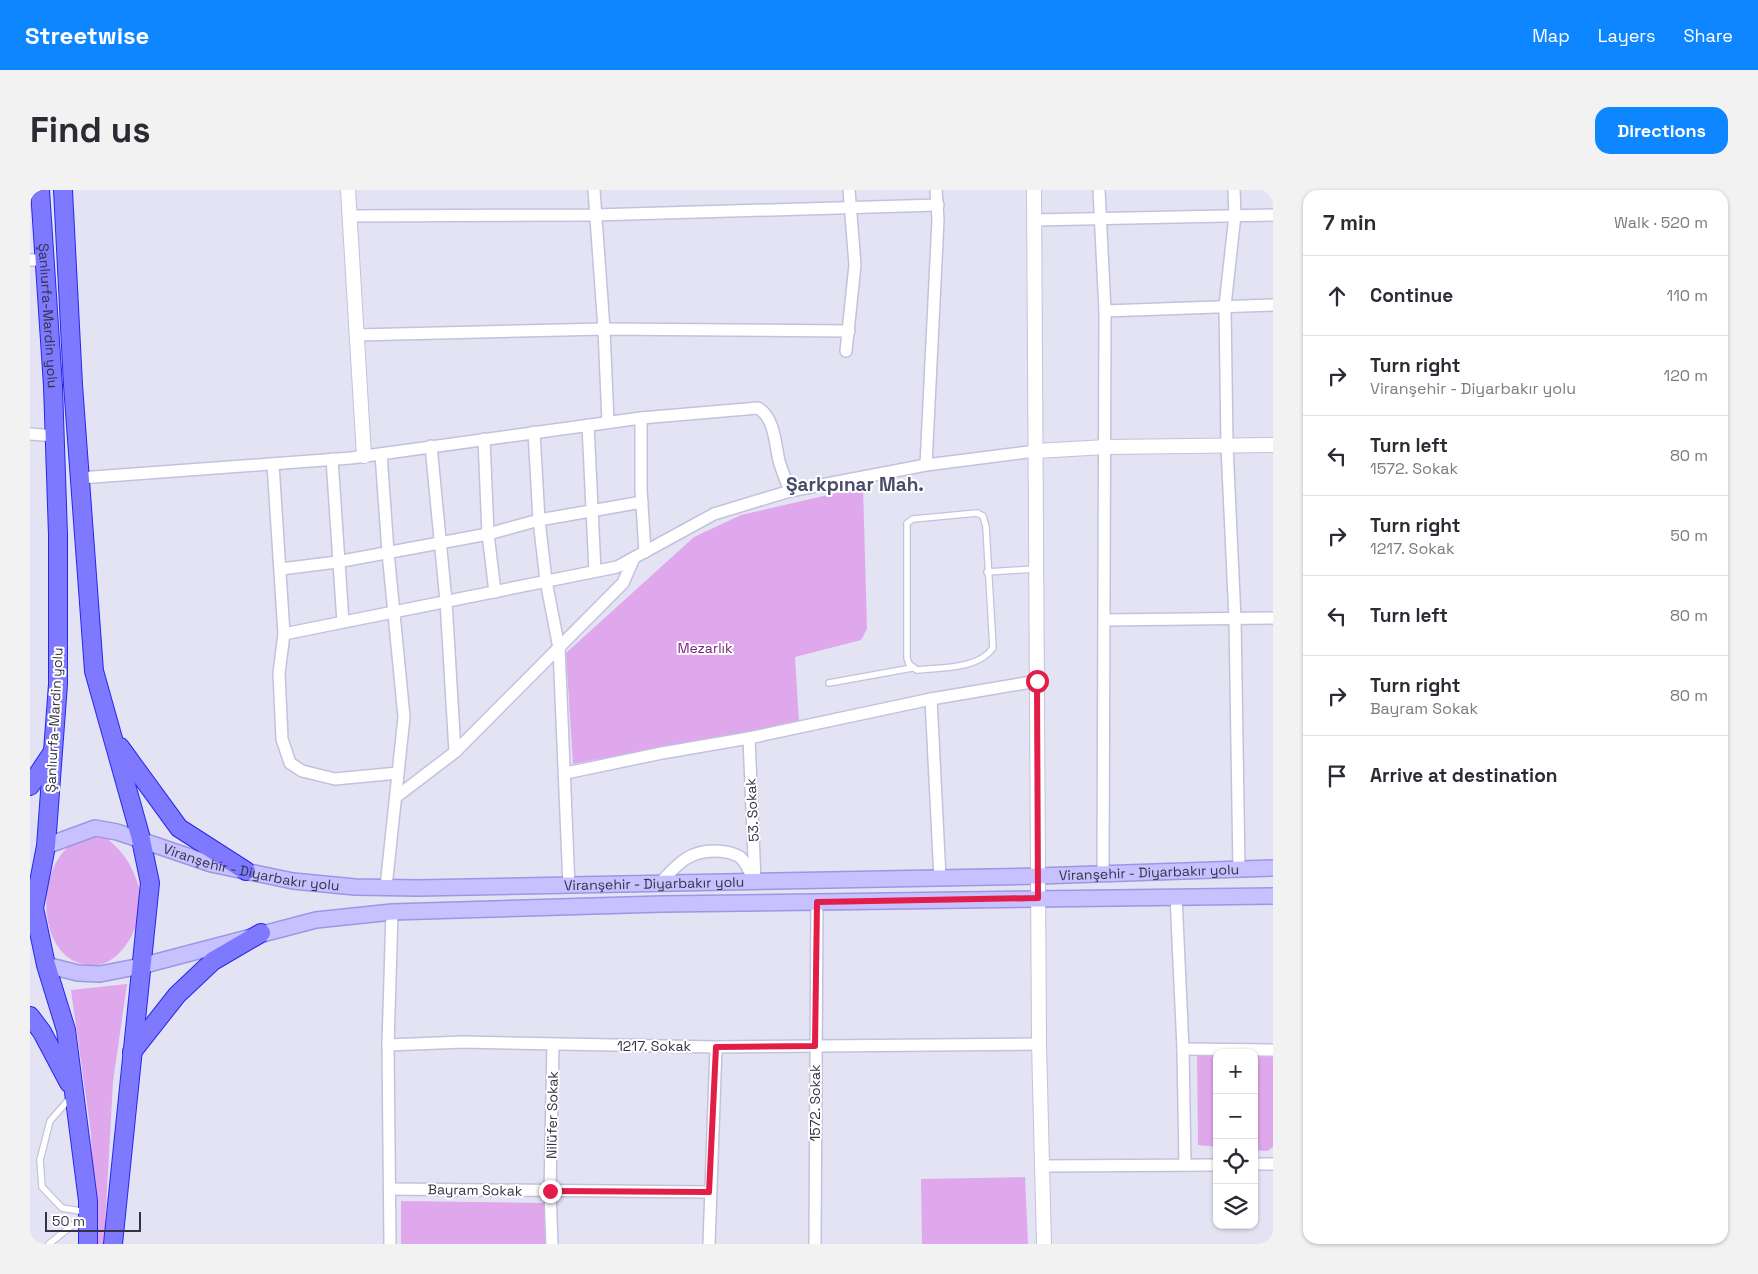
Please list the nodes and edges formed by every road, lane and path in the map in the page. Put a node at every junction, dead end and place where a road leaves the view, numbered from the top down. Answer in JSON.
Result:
{"nodes":[{"id":1,"x":40,"y":190,"type":"edge"},
{"id":2,"x":63,"y":190,"type":"edge"},
{"id":3,"x":348,"y":190,"type":"edge"},
{"id":4,"x":594,"y":190,"type":"edge"},
{"id":5,"x":849,"y":190,"type":"edge"},
{"id":6,"x":936,"y":190,"type":"edge"},
{"id":7,"x":1034,"y":190,"type":"edge"},
{"id":8,"x":1099,"y":190,"type":"edge"},
{"id":9,"x":1234,"y":190,"type":"edge"},
{"id":10,"x":938,"y":205,"type":"junction"},
{"id":11,"x":850,"y":208,"type":"junction"},
{"id":12,"x":594,"y":215,"type":"junction"},
{"id":13,"x":1235,"y":215,"type":"junction"},
{"id":14,"x":1273,"y":215,"type":"edge"},
{"id":15,"x":349,"y":216,"type":"junction"},
{"id":16,"x":1034,"y":220,"type":"junction"},
{"id":17,"x":1100,"y":220,"type":"junction"},
{"id":18,"x":37,"y":260,"type":"edge"},
{"id":19,"x":1273,"y":305,"type":"edge"},
{"id":20,"x":1225,"y":306,"type":"junction"},
{"id":21,"x":1105,"y":311,"type":"junction"},
{"id":22,"x":604,"y":329,"type":"junction"},
{"id":23,"x":849,"y":331,"type":"junction"},
{"id":24,"x":357,"y":335,"type":"junction"},
{"id":25,"x":846,"y":351,"type":"dead end"},
{"id":26,"x":640,"y":418,"type":"junction"},
{"id":27,"x":608,"y":422,"type":"junction"},
{"id":28,"x":588,"y":425,"type":"junction"},
{"id":29,"x":534,"y":432,"type":"junction"},
{"id":30,"x":30,"y":434,"type":"edge"},
{"id":31,"x":55,"y":436,"type":"junction"},
{"id":32,"x":484,"y":439,"type":"junction"},
{"id":33,"x":1273,"y":445,"type":"edge"},
{"id":34,"x":431,"y":446,"type":"junction"},
{"id":35,"x":1227,"y":446,"type":"junction"},
{"id":36,"x":1106,"y":447,"type":"junction"},
{"id":37,"x":1036,"y":451,"type":"junction"},
{"id":38,"x":381,"y":454,"type":"junction"},
{"id":39,"x":364,"y":456,"type":"junction"},
{"id":40,"x":332,"y":459,"type":"junction"},
{"id":41,"x":273,"y":464,"type":"junction"},
{"id":42,"x":926,"y":465,"type":"junction"},
{"id":43,"x":80,"y":478,"type":"junction"},
{"id":44,"x":790,"y":491,"type":"junction"},
{"id":45,"x":642,"y":502,"type":"junction"},
{"id":46,"x":592,"y":511,"type":"junction"},
{"id":47,"x":539,"y":520,"type":"junction"},
{"id":48,"x":488,"y":534,"type":"junction"},
{"id":49,"x":440,"y":543,"type":"junction"},
{"id":50,"x":388,"y":552,"type":"junction"},
{"id":51,"x":645,"y":552,"type":"junction"},
{"id":52,"x":634,"y":558,"type":"junction"},
{"id":53,"x":337,"y":562,"type":"junction"},
{"id":54,"x":281,"y":569,"type":"junction"},
{"id":55,"x":1037,"y":569,"type":"junction"},
{"id":56,"x":595,"y":572,"type":"junction"},
{"id":57,"x":987,"y":572,"type":"junction"},
{"id":58,"x":546,"y":581,"type":"junction"},
{"id":59,"x":495,"y":592,"type":"junction"},
{"id":60,"x":446,"y":601,"type":"junction"},
{"id":61,"x":393,"y":612,"type":"junction"},
{"id":62,"x":1273,"y":618,"type":"edge"},
{"id":63,"x":1235,"y":619,"type":"junction"},
{"id":64,"x":1105,"y":620,"type":"junction"},
{"id":65,"x":343,"y":622,"type":"junction"},
{"id":66,"x":284,"y":634,"type":"junction"},
{"id":67,"x":559,"y":648,"type":"junction"},
{"id":68,"x":912,"y":668,"type":"junction"},
{"id":69,"x":1037,"y":681,"type":"junction"},
{"id":70,"x":829,"y":683,"type":"dead end"},
{"id":71,"x":931,"y":699,"type":"junction"},
{"id":72,"x":112,"y":735,"type":"junction"},
{"id":73,"x":749,"y":738,"type":"junction"},
{"id":74,"x":53,"y":750,"type":"junction"},
{"id":75,"x":454,"y":752,"type":"junction"},
{"id":76,"x":398,"y":773,"type":"junction"},
{"id":77,"x":566,"y":774,"type":"junction"},
{"id":78,"x":30,"y":786,"type":"edge"},
{"id":79,"x":396,"y":797,"type":"junction"},
{"id":80,"x":142,"y":842,"type":"junction"},
{"id":81,"x":38,"y":848,"type":"edge"},
{"id":82,"x":1273,"y":868,"type":"edge"},
{"id":83,"x":1239,"y":869,"type":"junction"},
{"id":84,"x":246,"y":871,"type":"junction"},
{"id":85,"x":1103,"y":874,"type":"junction"},
{"id":86,"x":1038,"y":876,"type":"junction"},
{"id":87,"x":940,"y":878,"type":"junction"},
{"id":88,"x":755,"y":881,"type":"junction"},
{"id":89,"x":660,"y":883,"type":"junction"},
{"id":90,"x":569,"y":886,"type":"junction"},
{"id":91,"x":386,"y":887,"type":"junction"},
{"id":92,"x":1176,"y":896,"type":"junction"},
{"id":93,"x":1273,"y":896,"type":"edge"},
{"id":94,"x":1038,"y":898,"type":"junction"},
{"id":95,"x":817,"y":902,"type":"junction"},
{"id":96,"x":392,"y":912,"type":"junction"},
{"id":97,"x":261,"y":933,"type":"junction"},
{"id":98,"x":38,"y":963,"type":"edge"},
{"id":99,"x":141,"y":966,"type":"junction"},
{"id":100,"x":30,"y":1016,"type":"edge"},
{"id":101,"x":1039,"y":1044,"type":"junction"},
{"id":102,"x":388,"y":1045,"type":"junction"},
{"id":103,"x":553,"y":1045,"type":"junction"},
{"id":104,"x":815,"y":1046,"type":"junction"},
{"id":105,"x":716,"y":1047,"type":"junction"},
{"id":106,"x":1183,"y":1049,"type":"junction"},
{"id":107,"x":1273,"y":1050,"type":"edge"},
{"id":108,"x":131,"y":1052,"type":"junction"},
{"id":109,"x":74,"y":1093,"type":"junction"},
{"id":110,"x":1258,"y":1164,"type":"edge"},
{"id":111,"x":1273,"y":1164,"type":"edge"},
{"id":112,"x":1185,"y":1165,"type":"junction"},
{"id":113,"x":1213,"y":1165,"type":"edge"},
{"id":114,"x":1042,"y":1166,"type":"junction"},
{"id":115,"x":390,"y":1189,"type":"junction"},
{"id":116,"x":550,"y":1191,"type":"junction"},
{"id":117,"x":709,"y":1192,"type":"junction"},
{"id":118,"x":88,"y":1212,"type":"junction"},
{"id":119,"x":49,"y":1244,"type":"edge"},
{"id":120,"x":88,"y":1244,"type":"edge"},
{"id":121,"x":114,"y":1244,"type":"edge"},
{"id":122,"x":390,"y":1244,"type":"edge"},
{"id":123,"x":552,"y":1244,"type":"edge"},
{"id":124,"x":709,"y":1244,"type":"edge"},
{"id":125,"x":815,"y":1244,"type":"edge"},
{"id":126,"x":1044,"y":1244,"type":"edge"}],
"edges":[{"from":1,"to":18,"type":"highway","name":"Şanlıurfa-Mardin yolu"},
{"from":2,"to":43,"type":"highway"},
{"from":3,"to":15,"type":"street"},
{"from":4,"to":12,"type":"street"},
{"from":5,"to":11,"type":"street"},
{"from":6,"to":10,"type":"street"},
{"from":7,"to":16,"type":"street"},
{"from":8,"to":17,"type":"street"},
{"from":9,"to":13,"type":"street"},
{"from":10,"to":11,"type":"street"},
{"from":10,"to":42,"type":"street"},
{"from":11,"to":12,"type":"street"},
{"from":11,"to":23,"type":"street"},
{"from":12,"to":15,"type":"street"},
{"from":12,"to":22,"type":"street"},
{"from":13,"to":14,"type":"street"},
{"from":13,"to":17,"type":"street"},
{"from":13,"to":20,"type":"street"},
{"from":15,"to":24,"type":"street"},
{"from":16,"to":17,"type":"street"},
{"from":16,"to":37,"type":"street"},
{"from":17,"to":21,"type":"street"},
{"from":18,"to":31,"type":"highway","name":"Şanlıurfa-Mardin yolu"},
{"from":19,"to":20,"type":"street"},
{"from":20,"to":21,"type":"street"},
{"from":20,"to":35,"type":"street"},
{"from":21,"to":36,"type":"street"},
{"from":22,"to":23,"type":"street"},
{"from":22,"to":24,"type":"street"},
{"from":22,"to":27,"type":"street"},
{"from":23,"to":25,"type":"street"},
{"from":24,"to":39,"type":"street"},
{"from":26,"to":27,"type":"street"},
{"from":26,"to":44,"type":"street"},
{"from":26,"to":45,"type":"street"},
{"from":27,"to":28,"type":"street"},
{"from":28,"to":29,"type":"street"},
{"from":28,"to":46,"type":"street"},
{"from":29,"to":32,"type":"street"},
{"from":29,"to":47,"type":"street"},
{"from":30,"to":31,"type":"street"},
{"from":31,"to":74,"type":"highway","name":"Şanlıurfa-Mardin yolu"},
{"from":32,"to":34,"type":"street"},
{"from":32,"to":48,"type":"street"},
{"from":33,"to":35,"type":"street"},
{"from":34,"to":38,"type":"street"},
{"from":34,"to":49,"type":"street"},
{"from":35,"to":36,"type":"street"},
{"from":35,"to":63,"type":"street"},
{"from":36,"to":37,"type":"street"},
{"from":36,"to":64,"type":"street"},
{"from":37,"to":42,"type":"street"},
{"from":37,"to":55,"type":"street"},
{"from":38,"to":39,"type":"street"},
{"from":38,"to":50,"type":"street"},
{"from":39,"to":40,"type":"street"},
{"from":40,"to":41,"type":"street"},
{"from":40,"to":53,"type":"street"},
{"from":41,"to":43,"type":"street"},
{"from":41,"to":54,"type":"street"},
{"from":42,"to":44,"type":"street"},
{"from":43,"to":72,"type":"highway"},
{"from":44,"to":51,"type":"street"},
{"from":45,"to":46,"type":"street"},
{"from":45,"to":51,"type":"street"},
{"from":46,"to":47,"type":"street"},
{"from":46,"to":56,"type":"street"},
{"from":47,"to":48,"type":"street"},
{"from":47,"to":58,"type":"street"},
{"from":48,"to":49,"type":"street"},
{"from":48,"to":59,"type":"street"},
{"from":49,"to":50,"type":"street"},
{"from":49,"to":60,"type":"street"},
{"from":50,"to":53,"type":"street"},
{"from":50,"to":61,"type":"street"},
{"from":51,"to":52,"type":"street"},
{"from":52,"to":56,"type":"street"},
{"from":52,"to":67,"type":"street"},
{"from":53,"to":54,"type":"street"},
{"from":53,"to":65,"type":"street"},
{"from":54,"to":66,"type":"street"},
{"from":55,"to":57,"type":"lane"},
{"from":55,"to":69,"type":"street"},
{"from":56,"to":58,"type":"street"},
{"from":57,"to":68,"type":"lane"},
{"from":57,"to":68,"type":"lane"},
{"from":58,"to":59,"type":"street"},
{"from":58,"to":67,"type":"street"},
{"from":59,"to":60,"type":"street"},
{"from":60,"to":61,"type":"street"},
{"from":60,"to":75,"type":"street"},
{"from":61,"to":65,"type":"street"},
{"from":61,"to":76,"type":"street"},
{"from":62,"to":63,"type":"street"},
{"from":63,"to":64,"type":"street"},
{"from":63,"to":83,"type":"street"},
{"from":64,"to":85,"type":"street"},
{"from":65,"to":66,"type":"street"},
{"from":66,"to":76,"type":"street"},
{"from":67,"to":75,"type":"street"},
{"from":67,"to":77,"type":"street"},
{"from":68,"to":70,"type":"lane"},
{"from":69,"to":71,"type":"street"},
{"from":69,"to":86,"type":"street"},
{"from":71,"to":73,"type":"street"},
{"from":71,"to":87,"type":"street"},
{"from":72,"to":80,"type":"highway"},
{"from":72,"to":84,"type":"highway"},
{"from":73,"to":77,"type":"street"},
{"from":73,"to":88,"type":"street","name":"53. Sokak"},
{"from":74,"to":78,"type":"highway"},
{"from":74,"to":81,"type":"highway","name":"Şanlıurfa-Mardin yolu"},
{"from":75,"to":79,"type":"street"},
{"from":76,"to":79,"type":"street"},
{"from":77,"to":90,"type":"street"},
{"from":79,"to":91,"type":"street"},
{"from":80,"to":81,"type":"main road","name":"Viranşehir - Diyarbakır yolu"},
{"from":80,"to":84,"type":"main road","name":"Viranşehir - Diyarbakır yolu"},
{"from":80,"to":99,"type":"highway"},
{"from":81,"to":98,"type":"highway","name":"Şanlıurfa-Mardin yolu"},
{"from":82,"to":83,"type":"main road","name":"Viranşehir - Diyarbakır yolu"},
{"from":83,"to":85,"type":"main road","name":"Viranşehir - Diyarbakır yolu"},
{"from":84,"to":91,"type":"main road","name":"Viranşehir - Diyarbakır yolu"},
{"from":85,"to":86,"type":"main road","name":"Viranşehir - Diyarbakır yolu"},
{"from":86,"to":87,"type":"main road","name":"Viranşehir - Diyarbakır yolu"},
{"from":86,"to":94,"type":"street"},
{"from":87,"to":88,"type":"main road","name":"Viranşehir - Diyarbakır yolu"},
{"from":88,"to":89,"type":"main road","name":"Viranşehir - Diyarbakır yolu"},
{"from":88,"to":89,"type":"street"},
{"from":89,"to":90,"type":"main road","name":"Viranşehir - Diyarbakır yolu"},
{"from":90,"to":91,"type":"main road","name":"Viranşehir - Diyarbakır yolu"},
{"from":92,"to":93,"type":"main road","name":"Viranşehir - Diyarbakır yolu"},
{"from":92,"to":94,"type":"main road","name":"Viranşehir - Diyarbakır yolu"},
{"from":92,"to":106,"type":"street"},
{"from":94,"to":95,"type":"main road","name":"Viranşehir - Diyarbakır yolu"},
{"from":94,"to":101,"type":"street"},
{"from":95,"to":96,"type":"main road","name":"Viranşehir - Diyarbakır yolu"},
{"from":95,"to":104,"type":"street","name":"1572. Sokak"},
{"from":96,"to":97,"type":"main road","name":"Viranşehir - Diyarbakır yolu"},
{"from":96,"to":102,"type":"street"},
{"from":97,"to":99,"type":"main road","name":"Viranşehir - Diyarbakır yolu"},
{"from":97,"to":108,"type":"highway"},
{"from":98,"to":99,"type":"main road","name":"Viranşehir - Diyarbakır yolu"},
{"from":98,"to":109,"type":"highway","name":"Şanlıurfa-Mardin yolu"},
{"from":99,"to":108,"type":"highway"},
{"from":100,"to":109,"type":"highway"},
{"from":101,"to":104,"type":"street","name":"1217. Sokak"},
{"from":101,"to":114,"type":"street"},
{"from":102,"to":103,"type":"street","name":"1217. Sokak"},
{"from":102,"to":115,"type":"street"},
{"from":103,"to":105,"type":"street","name":"1217. Sokak"},
{"from":103,"to":116,"type":"street","name":"Nilüfer Sokak"},
{"from":104,"to":105,"type":"street","name":"1217. Sokak"},
{"from":104,"to":125,"type":"street","name":"1572. Sokak"},
{"from":105,"to":117,"type":"street"},
{"from":106,"to":107,"type":"street"},
{"from":106,"to":112,"type":"street"},
{"from":108,"to":121,"type":"highway"},
{"from":109,"to":118,"type":"highway","name":"Şanlıurfa-Mardin yolu"},
{"from":109,"to":118,"type":"lane"},
{"from":110,"to":111,"type":"street"},
{"from":112,"to":113,"type":"street"},
{"from":112,"to":114,"type":"street"},
{"from":114,"to":126,"type":"street"},
{"from":115,"to":116,"type":"street","name":"Bayram Sokak"},
{"from":115,"to":122,"type":"street"},
{"from":116,"to":117,"type":"street","name":"Bayram Sokak"},
{"from":116,"to":123,"type":"street","name":"Nilüfer Sokak"},
{"from":117,"to":124,"type":"street"},
{"from":118,"to":119,"type":"lane"},
{"from":118,"to":120,"type":"highway","name":"Şanlıurfa-Mardin yolu"}]}
